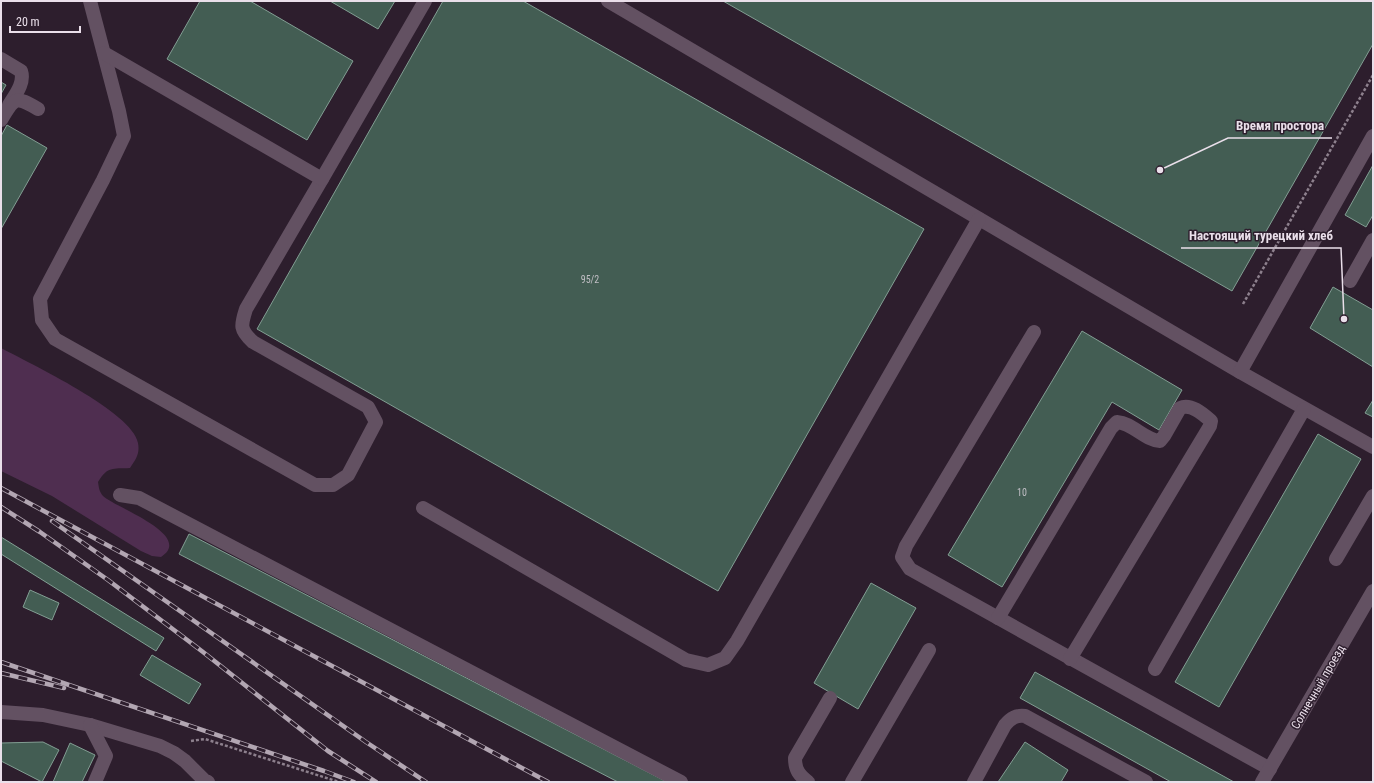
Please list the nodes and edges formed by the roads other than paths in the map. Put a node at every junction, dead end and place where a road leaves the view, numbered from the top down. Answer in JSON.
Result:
{"nodes":[{"id":1,"x":90,"y":1,"type":"edge"},
{"id":2,"x":425,"y":1,"type":"edge"},
{"id":3,"x":608,"y":1,"type":"edge"},
{"id":4,"x":104,"y":53,"type":"junction"},
{"id":5,"x":1,"y":58,"type":"edge"},
{"id":6,"x":9,"y":106,"type":"junction"},
{"id":7,"x":38,"y":109,"type":"dead end"},
{"id":8,"x":1,"y":120,"type":"edge"},
{"id":9,"x":1373,"y":136,"type":"edge"},
{"id":10,"x":322,"y":179,"type":"junction"},
{"id":11,"x":979,"y":219,"type":"junction"},
{"id":12,"x":1373,"y":240,"type":"edge"},
{"id":13,"x":1350,"y":281,"type":"dead end"},
{"id":14,"x":1034,"y":332,"type":"dead end"},
{"id":15,"x":1240,"y":372,"type":"junction"},
{"id":16,"x":1304,"y":409,"type":"junction"},
{"id":17,"x":1373,"y":447,"type":"edge"},
{"id":18,"x":120,"y":495,"type":"dead end"},
{"id":19,"x":1373,"y":496,"type":"edge"},
{"id":20,"x":422,"y":508,"type":"dead end"},
{"id":21,"x":1336,"y":559,"type":"dead end"},
{"id":22,"x":1373,"y":591,"type":"edge"},
{"id":23,"x":998,"y":618,"type":"junction"},
{"id":24,"x":929,"y":650,"type":"dead end"},
{"id":25,"x":1070,"y":659,"type":"junction"},
{"id":26,"x":1155,"y":669,"type":"dead end"},
{"id":27,"x":830,"y":698,"type":"dead end"},
{"id":28,"x":1,"y":712,"type":"edge"},
{"id":29,"x":90,"y":725,"type":"junction"},
{"id":30,"x":1270,"y":769,"type":"junction"},
{"id":31,"x":95,"y":782,"type":"edge"},
{"id":32,"x":208,"y":782,"type":"edge"},
{"id":33,"x":681,"y":782,"type":"edge"},
{"id":34,"x":808,"y":782,"type":"edge"},
{"id":35,"x":852,"y":782,"type":"edge"},
{"id":36,"x":974,"y":782,"type":"edge"},
{"id":37,"x":1146,"y":782,"type":"edge"},
{"id":38,"x":1262,"y":782,"type":"edge"}],
"edges":[{"from":1,"to":4,"type":"lane"},
{"from":2,"to":10,"type":"lane"},
{"from":3,"to":11,"type":"lane"},
{"from":4,"to":10,"type":"lane"},
{"from":4,"to":10,"type":"lane"},
{"from":5,"to":6,"type":"lane"},
{"from":6,"to":7,"type":"lane"},
{"from":6,"to":8,"type":"lane"},
{"from":9,"to":15,"type":"lane"},
{"from":11,"to":15,"type":"lane"},
{"from":11,"to":20,"type":"lane"},
{"from":12,"to":13,"type":"lane"},
{"from":14,"to":23,"type":"lane"},
{"from":15,"to":16,"type":"lane"},
{"from":16,"to":17,"type":"lane"},
{"from":16,"to":26,"type":"lane"},
{"from":18,"to":33,"type":"lane"},
{"from":19,"to":21,"type":"lane"},
{"from":22,"to":30,"type":"lane","name":"Солнечный проезд"},
{"from":23,"to":25,"type":"lane"},
{"from":23,"to":25,"type":"lane"},
{"from":24,"to":35,"type":"lane"},
{"from":25,"to":30,"type":"lane"},
{"from":27,"to":34,"type":"lane"},
{"from":28,"to":29,"type":"lane"},
{"from":29,"to":31,"type":"lane"},
{"from":29,"to":32,"type":"lane"},
{"from":30,"to":38,"type":"lane","name":"Солнечный проезд"},
{"from":36,"to":37,"type":"lane"}]}
